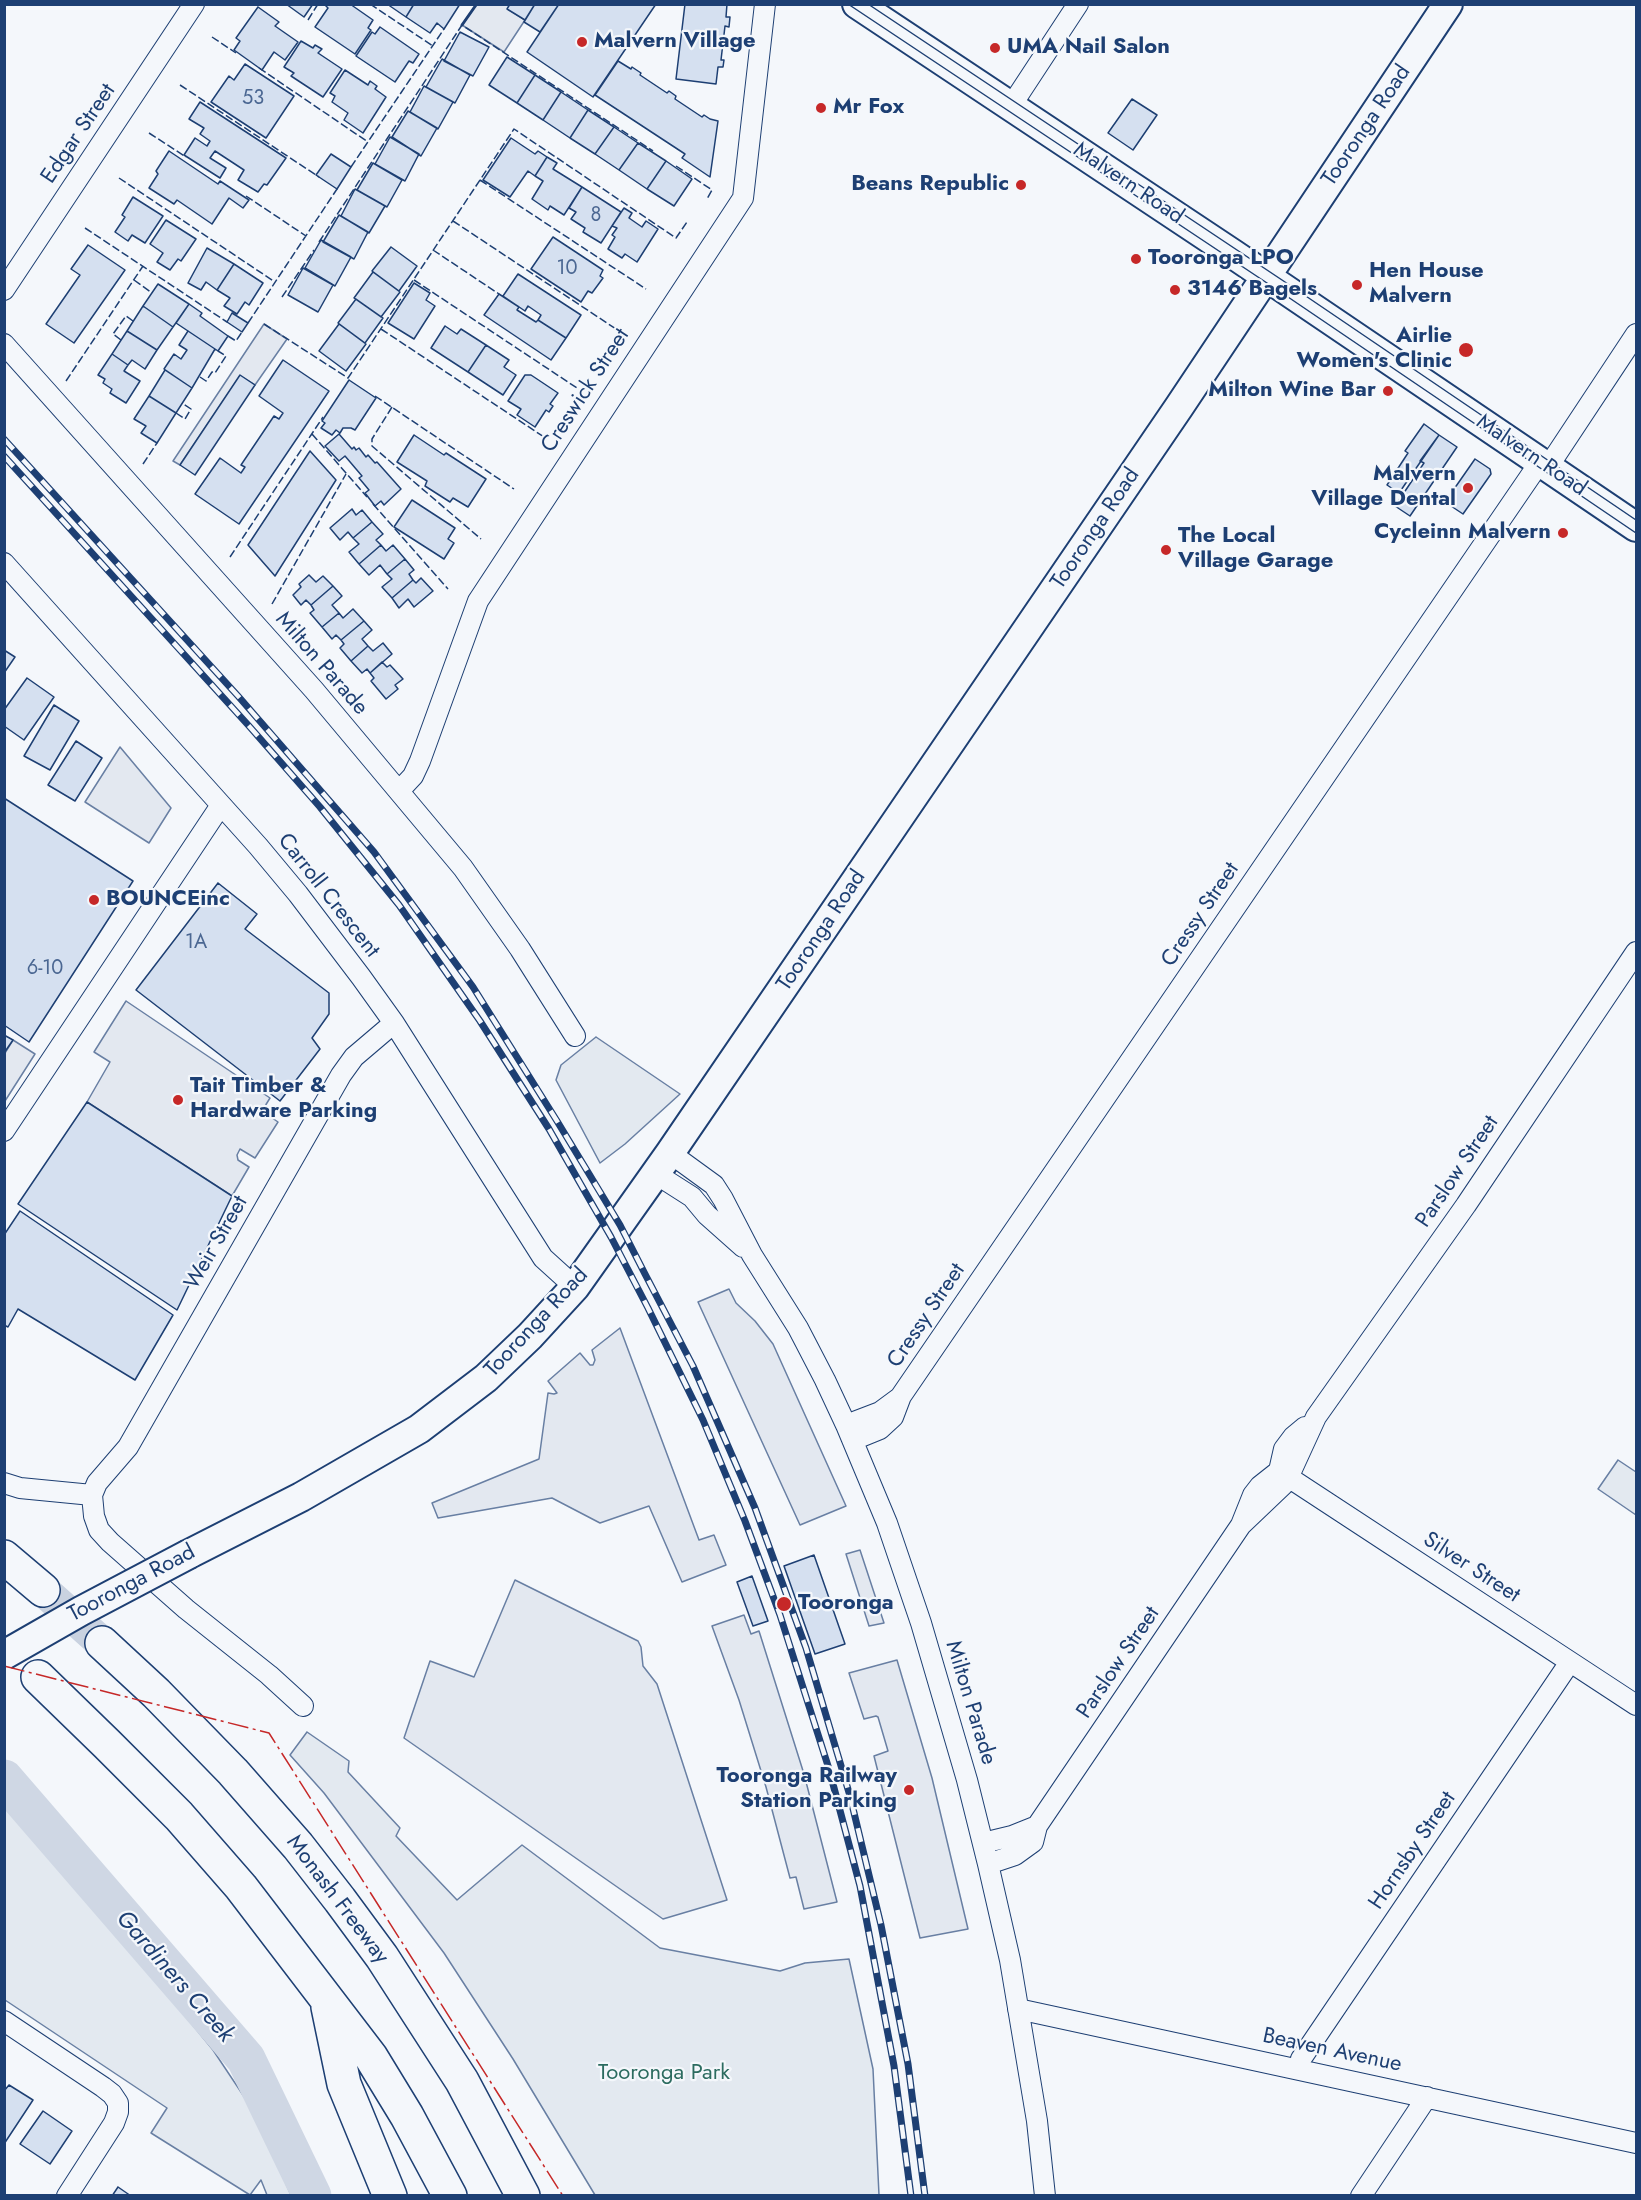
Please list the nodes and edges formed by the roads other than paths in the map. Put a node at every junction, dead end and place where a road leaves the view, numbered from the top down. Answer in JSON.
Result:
{"nodes":[{"id":1,"x":194,"y":4,"type":"edge"},
{"id":2,"x":765,"y":4,"type":"edge"},
{"id":3,"x":857,"y":4,"type":"edge"},
{"id":4,"x":1078,"y":4,"type":"edge"},
{"id":5,"x":1448,"y":4,"type":"edge"},
{"id":6,"x":1011,"y":106,"type":"junction"},
{"id":7,"x":1266,"y":276,"type":"junction"},
{"id":8,"x":4,"y":291,"type":"edge"},
{"id":9,"x":1636,"y":334,"type":"edge"},
{"id":10,"x":4,"y":344,"type":"edge"},
{"id":11,"x":1544,"y":464,"type":"junction"},
{"id":12,"x":1636,"y":527,"type":"edge"},
{"id":13,"x":4,"y":563,"type":"edge"},
{"id":14,"x":399,"y":791,"type":"junction"},
{"id":15,"x":221,"y":804,"type":"junction"},
{"id":16,"x":1636,"y":952,"type":"edge"},
{"id":17,"x":393,"y":1023,"type":"junction"},
{"id":18,"x":575,"y":1036,"type":"dead end"},
{"id":19,"x":4,"y":1131,"type":"edge"},
{"id":20,"x":663,"y":1163,"type":"junction"},
{"id":21,"x":575,"y":1287,"type":"junction"},
{"id":22,"x":849,"y":1432,"type":"junction"},
{"id":23,"x":1284,"y":1474,"type":"junction"},
{"id":24,"x":12,"y":1485,"type":"edge"},
{"id":25,"x":92,"y":1495,"type":"junction"},
{"id":26,"x":4,"y":1557,"type":"edge"},
{"id":27,"x":44,"y":1590,"type":"tunnel mouth"},
{"id":28,"x":102,"y":1643,"type":"tunnel mouth"},
{"id":29,"x":4,"y":1654,"type":"edge"},
{"id":30,"x":1570,"y":1662,"type":"junction"},
{"id":31,"x":38,"y":1677,"type":"dead end"},
{"id":32,"x":1636,"y":1705,"type":"edge"},
{"id":33,"x":303,"y":1706,"type":"dead end"},
{"id":34,"x":1038,"y":1826,"type":"junction"},
{"id":35,"x":983,"y":1843,"type":"junction"},
{"id":36,"x":988,"y":1864,"type":"junction"},
{"id":37,"x":327,"y":2001,"type":"junction"},
{"id":38,"x":1018,"y":2009,"type":"junction"},
{"id":39,"x":4,"y":2020,"type":"edge"},
{"id":40,"x":1299,"y":2068,"type":"junction"},
{"id":41,"x":1426,"y":2097,"type":"junction"},
{"id":42,"x":1636,"y":2143,"type":"edge"},
{"id":43,"x":67,"y":2196,"type":"edge"},
{"id":44,"x":390,"y":2196,"type":"edge"},
{"id":45,"x":450,"y":2196,"type":"edge"},
{"id":46,"x":523,"y":2196,"type":"edge"},
{"id":47,"x":1045,"y":2196,"type":"edge"},
{"id":48,"x":1361,"y":2196,"type":"edge"}],
"edges":[{"from":1,"to":8,"type":"street","name":"Edgar Street"},
{"from":2,"to":14,"type":"street","name":"Creswick Street"},
{"from":3,"to":6,"type":"main road","name":"Malvern Road"},
{"from":4,"to":6,"type":"street"},
{"from":5,"to":7,"type":"main road","name":"Tooronga Road"},
{"from":6,"to":7,"type":"main road","name":"Malvern Road"},
{"from":7,"to":11,"type":"main road","name":"Malvern Road"},
{"from":7,"to":20,"type":"main road","name":"Tooronga Road"},
{"from":9,"to":11,"type":"street","name":"Cressy Street"},
{"from":10,"to":14,"type":"street","name":"Milton Parade"},
{"from":11,"to":12,"type":"main road","name":"Malvern Road"},
{"from":11,"to":22,"type":"street","name":"Cressy Street"},
{"from":13,"to":15,"type":"street","name":"Carroll Crescent"},
{"from":14,"to":18,"type":"street","name":"Milton Parade"},
{"from":15,"to":17,"type":"street","name":"Carroll Crescent"},
{"from":15,"to":19,"type":"street"},
{"from":16,"to":23,"type":"street","name":"Parslow Street"},
{"from":17,"to":21,"type":"street","name":"Carroll Crescent"},
{"from":17,"to":25,"type":"street","name":"Weir Street"},
{"from":20,"to":21,"type":"main road","name":"Tooronga Road"},
{"from":20,"to":22,"type":"street","name":"Milton Parade"},
{"from":21,"to":29,"type":"main road","name":"Tooronga Road","bridge":true},
{"from":22,"to":35,"type":"street","name":"Milton Parade"},
{"from":23,"to":30,"type":"street","name":"Silver Street"},
{"from":23,"to":34,"type":"street","name":"Parslow Street"},
{"from":24,"to":25,"type":"street"},
{"from":25,"to":33,"type":"street"},
{"from":26,"to":27,"type":"highway"},
{"from":28,"to":46,"type":"highway","name":"Monash Freeway"},
{"from":30,"to":32,"type":"street","name":"Silver Street"},
{"from":30,"to":40,"type":"street","name":"Hornsby Street"},
{"from":31,"to":37,"type":"highway"},
{"from":34,"to":35,"type":"street"},
{"from":34,"to":36,"type":"street","name":"Parslow Street"},
{"from":35,"to":36,"type":"street","name":"Milton Parade"},
{"from":36,"to":38,"type":"street","name":"Milton Parade"},
{"from":37,"to":44,"type":"highway"},
{"from":37,"to":45,"type":"highway"},
{"from":38,"to":40,"type":"street","name":"Beaven Avenue"},
{"from":38,"to":47,"type":"street","name":"Milton Parade"},
{"from":39,"to":43,"type":"street"},
{"from":40,"to":41,"type":"street","name":"Beaven Avenue"},
{"from":41,"to":42,"type":"street","name":"Beaven Avenue"},
{"from":41,"to":48,"type":"street"}]}
